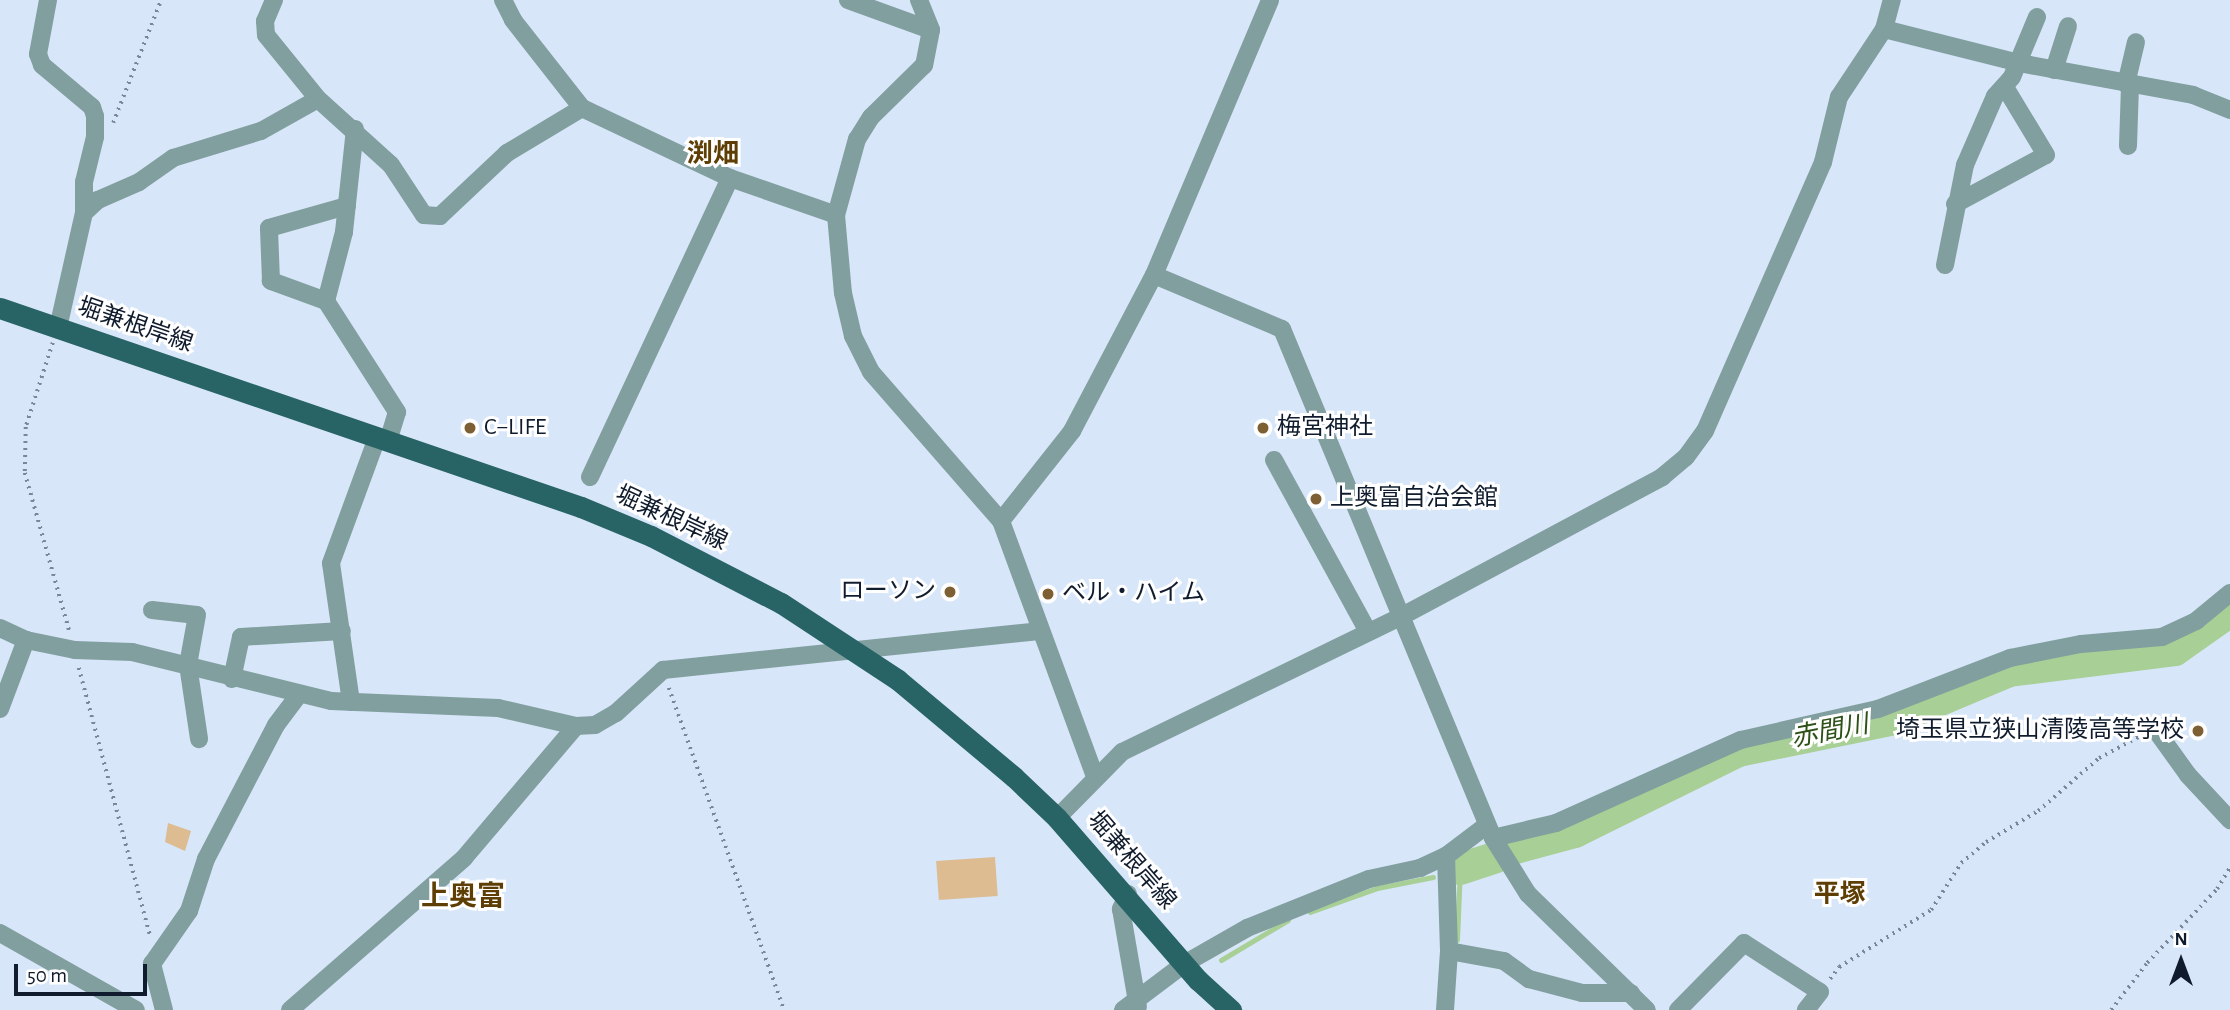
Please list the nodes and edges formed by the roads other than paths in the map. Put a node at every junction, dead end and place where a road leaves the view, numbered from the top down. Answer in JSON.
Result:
{"nodes":[{"id":1,"x":48,"y":0,"type":"edge"},
{"id":2,"x":274,"y":0,"type":"edge"},
{"id":3,"x":503,"y":0,"type":"edge"},
{"id":4,"x":848,"y":0,"type":"edge"},
{"id":5,"x":919,"y":0,"type":"edge"},
{"id":6,"x":1270,"y":0,"type":"edge"},
{"id":7,"x":1892,"y":0,"type":"edge"},
{"id":8,"x":2037,"y":17,"type":"dead end"},
{"id":9,"x":2068,"y":26,"type":"dead end"},
{"id":10,"x":1884,"y":29,"type":"junction"},
{"id":11,"x":931,"y":30,"type":"junction"},
{"id":12,"x":2136,"y":42,"type":"dead end"},
{"id":13,"x":2019,"y":63,"type":"junction"},
{"id":14,"x":2054,"y":70,"type":"junction"},
{"id":15,"x":2128,"y":84,"type":"junction"},
{"id":16,"x":2004,"y":87,"type":"junction"},
{"id":17,"x":318,"y":99,"type":"junction"},
{"id":18,"x":582,"y":108,"type":"junction"},
{"id":19,"x":2230,"y":110,"type":"edge"},
{"id":20,"x":355,"y":129,"type":"junction"},
{"id":21,"x":2128,"y":146,"type":"dead end"},
{"id":22,"x":730,"y":178,"type":"junction"},
{"id":23,"x":1955,"y":204,"type":"junction"},
{"id":24,"x":347,"y":206,"type":"junction"},
{"id":25,"x":84,"y":213,"type":"junction"},
{"id":26,"x":836,"y":215,"type":"junction"},
{"id":27,"x":1945,"y":265,"type":"dead end"},
{"id":28,"x":1154,"y":275,"type":"junction"},
{"id":29,"x":326,"y":300,"type":"junction"},
{"id":30,"x":0,"y":308,"type":"edge"},
{"id":31,"x":49,"y":325,"type":"junction"},
{"id":32,"x":383,"y":440,"type":"junction"},
{"id":33,"x":1274,"y":460,"type":"dead end"},
{"id":34,"x":590,"y":477,"type":"dead end"},
{"id":35,"x":1001,"y":522,"type":"junction"},
{"id":36,"x":2230,"y":593,"type":"edge"},
{"id":37,"x":152,"y":610,"type":"dead end"},
{"id":38,"x":1404,"y":615,"type":"junction"},
{"id":39,"x":0,"y":628,"type":"edge"},
{"id":40,"x":342,"y":631,"type":"junction"},
{"id":41,"x":1039,"y":631,"type":"junction"},
{"id":42,"x":1368,"y":632,"type":"junction"},
{"id":43,"x":26,"y":640,"type":"junction"},
{"id":44,"x":860,"y":653,"type":"junction"},
{"id":45,"x":188,"y":666,"type":"junction"},
{"id":46,"x":232,"y":679,"type":"junction"},
{"id":47,"x":299,"y":695,"type":"junction"},
{"id":48,"x":351,"y":702,"type":"junction"},
{"id":49,"x":0,"y":709,"type":"edge"},
{"id":50,"x":576,"y":726,"type":"junction"},
{"id":51,"x":2155,"y":729,"type":"road end"},
{"id":52,"x":199,"y":739,"type":"dead end"},
{"id":53,"x":1096,"y":776,"type":"junction"},
{"id":54,"x":1057,"y":818,"type":"junction"},
{"id":55,"x":2230,"y":820,"type":"edge"},
{"id":56,"x":1490,"y":832,"type":"junction"},
{"id":57,"x":1446,"y":856,"type":"junction"},
{"id":58,"x":1128,"y":894,"type":"junction"},
{"id":59,"x":0,"y":933,"type":"edge"},
{"id":60,"x":1456,"y":951,"type":"junction"},
{"id":61,"x":1191,"y":972,"type":"junction"},
{"id":62,"x":1631,"y":993,"type":"junction"},
{"id":63,"x":1134,"y":1007,"type":"edge"},
{"id":64,"x":1225,"y":1008,"type":"edge"},
{"id":65,"x":136,"y":1010,"type":"edge"},
{"id":66,"x":164,"y":1010,"type":"edge"},
{"id":67,"x":290,"y":1010,"type":"edge"},
{"id":68,"x":1445,"y":1010,"type":"edge"},
{"id":69,"x":1647,"y":1010,"type":"edge"},
{"id":70,"x":1678,"y":1010,"type":"edge"},
{"id":71,"x":1806,"y":1010,"type":"edge"}],
"edges":[{"from":1,"to":25,"type":"street"},
{"from":2,"to":17,"type":"street"},
{"from":3,"to":18,"type":"street"},
{"from":4,"to":11,"type":"street"},
{"from":5,"to":11,"type":"street"},
{"from":6,"to":28,"type":"street"},
{"from":7,"to":10,"type":"street"},
{"from":8,"to":13,"type":"street"},
{"from":9,"to":14,"type":"street"},
{"from":10,"to":13,"type":"street"},
{"from":10,"to":38,"type":"street"},
{"from":11,"to":26,"type":"street"},
{"from":12,"to":15,"type":"street"},
{"from":13,"to":14,"type":"street"},
{"from":13,"to":16,"type":"street"},
{"from":14,"to":15,"type":"street"},
{"from":15,"to":19,"type":"street"},
{"from":15,"to":21,"type":"street"},
{"from":16,"to":23,"type":"street"},
{"from":16,"to":23,"type":"street"},
{"from":17,"to":20,"type":"street"},
{"from":17,"to":25,"type":"street"},
{"from":18,"to":20,"type":"street"},
{"from":18,"to":22,"type":"street"},
{"from":20,"to":24,"type":"street"},
{"from":22,"to":26,"type":"street"},
{"from":22,"to":34,"type":"street"},
{"from":23,"to":27,"type":"street"},
{"from":24,"to":29,"type":"street"},
{"from":24,"to":29,"type":"street"},
{"from":25,"to":31,"type":"street"},
{"from":26,"to":35,"type":"street"},
{"from":28,"to":35,"type":"street"},
{"from":28,"to":38,"type":"street"},
{"from":29,"to":32,"type":"street"},
{"from":30,"to":31,"type":"main road","name":"堀兼根岸線"},
{"from":31,"to":32,"type":"main road","name":"堀兼根岸線"},
{"from":32,"to":40,"type":"street"},
{"from":32,"to":44,"type":"main road","name":"堀兼根岸線"},
{"from":33,"to":42,"type":"street"},
{"from":35,"to":41,"type":"street"},
{"from":36,"to":56,"type":"street"},
{"from":37,"to":45,"type":"street"},
{"from":38,"to":42,"type":"street"},
{"from":38,"to":56,"type":"street"},
{"from":39,"to":43,"type":"street"},
{"from":40,"to":46,"type":"street"},
{"from":40,"to":48,"type":"street"},
{"from":41,"to":44,"type":"street"},
{"from":41,"to":53,"type":"street"},
{"from":42,"to":53,"type":"street"},
{"from":43,"to":45,"type":"street"},
{"from":43,"to":49,"type":"street"},
{"from":44,"to":50,"type":"street"},
{"from":44,"to":54,"type":"main road","name":"堀兼根岸線"},
{"from":45,"to":46,"type":"street"},
{"from":45,"to":52,"type":"street"},
{"from":46,"to":47,"type":"street"},
{"from":47,"to":48,"type":"street"},
{"from":47,"to":66,"type":"street"},
{"from":48,"to":50,"type":"street"},
{"from":50,"to":67,"type":"street"},
{"from":51,"to":55,"type":"street"},
{"from":53,"to":54,"type":"street"},
{"from":54,"to":58,"type":"main road","name":"堀兼根岸線"},
{"from":56,"to":57,"type":"street"},
{"from":56,"to":62,"type":"street"},
{"from":57,"to":60,"type":"street"},
{"from":57,"to":61,"type":"street"},
{"from":58,"to":61,"type":"main road","name":"堀兼根岸線"},
{"from":58,"to":63,"type":"street"},
{"from":59,"to":65,"type":"street"},
{"from":60,"to":62,"type":"street"},
{"from":60,"to":68,"type":"street"},
{"from":61,"to":63,"type":"street"},
{"from":61,"to":64,"type":"main road","name":"堀兼根岸線"},
{"from":62,"to":69,"type":"street"},
{"from":70,"to":71,"type":"street"}]}
